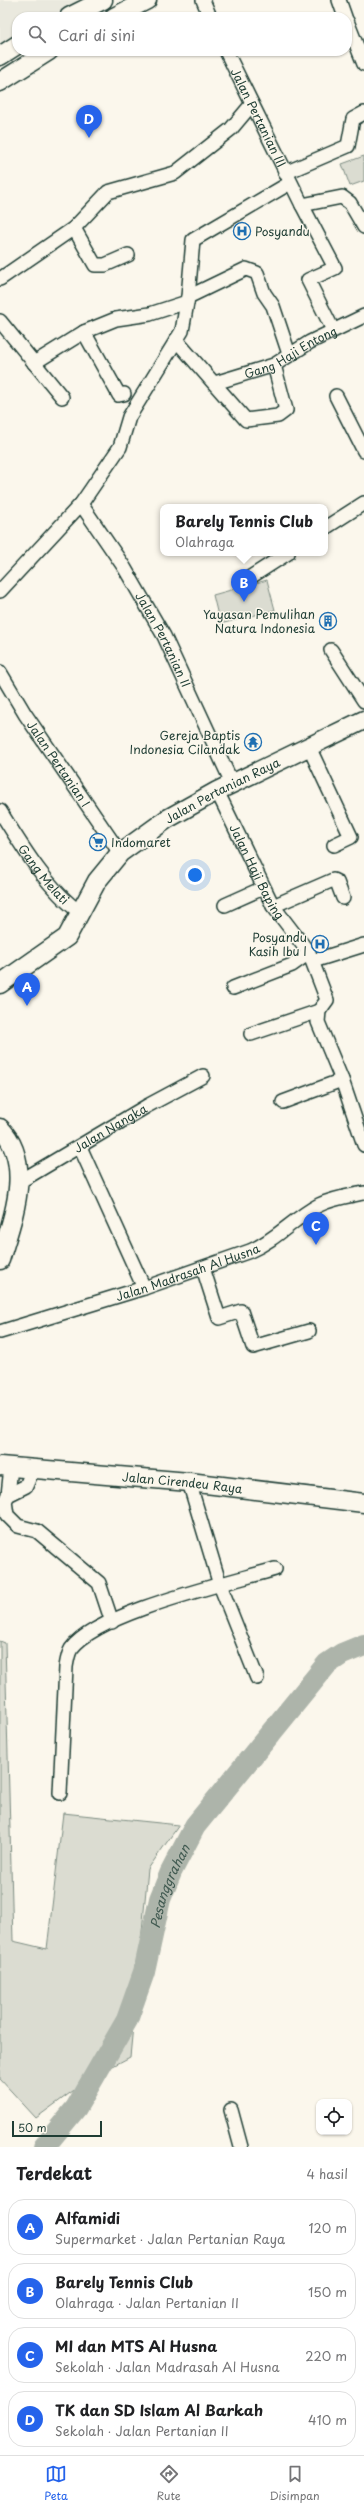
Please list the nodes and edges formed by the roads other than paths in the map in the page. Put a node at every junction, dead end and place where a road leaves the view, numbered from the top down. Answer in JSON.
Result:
{"nodes":[{"id":1,"x":103,"y":0,"type":"edge"},
{"id":2,"x":147,"y":0,"type":"edge"},
{"id":3,"x":202,"y":0,"type":"edge"},
{"id":4,"x":339,"y":0,"type":"edge"},
{"id":5,"x":79,"y":12,"type":"edge"},
{"id":6,"x":124,"y":12,"type":"edge"},
{"id":7,"x":208,"y":12,"type":"edge"},
{"id":8,"x":343,"y":12,"type":"edge"},
{"id":9,"x":352,"y":34,"type":"edge"},
{"id":10,"x":12,"y":48,"type":"edge"},
{"id":11,"x":0,"y":56,"type":"edge"},
{"id":12,"x":41,"y":56,"type":"edge"},
{"id":13,"x":228,"y":56,"type":"edge"},
{"id":14,"x":364,"y":64,"type":"edge"},
{"id":15,"x":0,"y":82,"type":"edge"},
{"id":16,"x":252,"y":104,"type":"junction"},
{"id":17,"x":364,"y":113,"type":"edge"},
{"id":18,"x":288,"y":178,"type":"junction"},
{"id":19,"x":302,"y":205,"type":"junction"},
{"id":20,"x":364,"y":227,"type":"edge"},
{"id":21,"x":74,"y":228,"type":"junction"},
{"id":22,"x":128,"y":255,"type":"dead end"},
{"id":23,"x":0,"y":278,"type":"edge"},
{"id":24,"x":188,"y":299,"type":"junction"},
{"id":25,"x":364,"y":316,"type":"edge"},
{"id":26,"x":0,"y":321,"type":"edge"},
{"id":27,"x":333,"y":330,"type":"junction"},
{"id":28,"x":84,"y":332,"type":"junction"},
{"id":29,"x":176,"y":340,"type":"junction"},
{"id":30,"x":289,"y":354,"type":"junction"},
{"id":31,"x":34,"y":362,"type":"junction"},
{"id":32,"x":274,"y":365,"type":"junction"},
{"id":33,"x":215,"y":383,"type":"junction"},
{"id":34,"x":124,"y":394,"type":"dead end"},
{"id":35,"x":336,"y":396,"type":"dead end"},
{"id":36,"x":62,"y":397,"type":"dead end"},
{"id":37,"x":364,"y":451,"type":"edge"},
{"id":38,"x":364,"y":502,"type":"edge"},
{"id":39,"x":81,"y":504,"type":"junction"},
{"id":40,"x":328,"y":526,"type":"edge"},
{"id":41,"x":283,"y":556,"type":"edge"},
{"id":42,"x":249,"y":578,"type":"dead end"},
{"id":43,"x":0,"y":590,"type":"edge"},
{"id":44,"x":330,"y":650,"type":"dead end"},
{"id":45,"x":0,"y":672,"type":"edge"},
{"id":46,"x":364,"y":701,"type":"edge"},
{"id":47,"x":362,"y":721,"type":"edge"},
{"id":48,"x":309,"y":747,"type":"junction"},
{"id":49,"x":225,"y":787,"type":"junction"},
{"id":50,"x":0,"y":811,"type":"edge"},
{"id":51,"x":334,"y":845,"type":"dead end"},
{"id":52,"x":120,"y":853,"type":"junction"},
{"id":53,"x":263,"y":888,"type":"junction"},
{"id":54,"x":343,"y":898,"type":"dead end"},
{"id":55,"x":225,"y":905,"type":"dead end"},
{"id":56,"x":273,"y":906,"type":"junction"},
{"id":57,"x":81,"y":913,"type":"junction"},
{"id":58,"x":364,"y":945,"type":"edge"},
{"id":59,"x":311,"y":957,"type":"junction"},
{"id":60,"x":0,"y":984,"type":"edge"},
{"id":61,"x":233,"y":988,"type":"dead end"},
{"id":62,"x":319,"y":1011,"type":"junction"},
{"id":63,"x":251,"y":1034,"type":"dead end"},
{"id":64,"x":204,"y":1076,"type":"dead end"},
{"id":65,"x":342,"y":1080,"type":"junction"},
{"id":66,"x":282,"y":1102,"type":"dead end"},
{"id":67,"x":0,"y":1128,"type":"edge"},
{"id":68,"x":364,"y":1146,"type":"edge"},
{"id":69,"x":80,"y":1147,"type":"junction"},
{"id":70,"x":19,"y":1182,"type":"junction"},
{"id":71,"x":364,"y":1193,"type":"edge"},
{"id":72,"x":0,"y":1260,"type":"edge"},
{"id":73,"x":203,"y":1268,"type":"junction"},
{"id":74,"x":144,"y":1288,"type":"junction"},
{"id":75,"x":309,"y":1330,"type":"dead end"},
{"id":76,"x":0,"y":1332,"type":"edge"},
{"id":77,"x":6,"y":1467,"type":"edge"},
{"id":78,"x":32,"y":1469,"type":"junction"},
{"id":79,"x":189,"y":1482,"type":"junction"},
{"id":80,"x":8,"y":1495,"type":"junction"},
{"id":81,"x":364,"y":1503,"type":"edge"},
{"id":82,"x":275,"y":1569,"type":"dead end"},
{"id":83,"x":220,"y":1585,"type":"junction"},
{"id":84,"x":112,"y":1622,"type":"junction"},
{"id":85,"x":257,"y":1678,"type":"dead end"},
{"id":86,"x":60,"y":1793,"type":"dead end"},
{"id":87,"x":231,"y":2110,"type":"dead end"},
{"id":88,"x":241,"y":2147,"type":"edge"}],
"edges":[{"from":1,"to":5,"type":"main road"},
{"from":2,"to":6,"type":"main road"},
{"from":3,"to":7,"type":"street"},
{"from":4,"to":8,"type":"street"},
{"from":9,"to":14,"type":"street"},
{"from":10,"to":11,"type":"main road"},
{"from":12,"to":15,"type":"main road"},
{"from":13,"to":16,"type":"street","name":"Jalan Pertanian III"},
{"from":16,"to":18,"type":"street","name":"Jalan Pertanian III"},
{"from":16,"to":21,"type":"street"},
{"from":17,"to":18,"type":"street"},
{"from":18,"to":19,"type":"street","name":"Jalan Pertanian III"},
{"from":18,"to":24,"type":"street"},
{"from":19,"to":20,"type":"street"},
{"from":19,"to":27,"type":"street","name":"Jalan Pertanian III"},
{"from":21,"to":22,"type":"street"},
{"from":21,"to":23,"type":"street"},
{"from":24,"to":28,"type":"street"},
{"from":24,"to":29,"type":"street"},
{"from":24,"to":30,"type":"street"},
{"from":25,"to":27,"type":"street","name":"Gang Haji Entong"},
{"from":26,"to":31,"type":"street"},
{"from":27,"to":30,"type":"street","name":"Gang Haji Entong"},
{"from":28,"to":31,"type":"street"},
{"from":28,"to":34,"type":"street"},
{"from":29,"to":33,"type":"street"},
{"from":29,"to":39,"type":"street"},
{"from":30,"to":32,"type":"street","name":"Gang Haji Entong"},
{"from":31,"to":36,"type":"street"},
{"from":32,"to":33,"type":"street","name":"Gang Haji Entong"},
{"from":32,"to":33,"type":"street"},
{"from":35,"to":37,"type":"street"},
{"from":38,"to":40,"type":"street"},
{"from":39,"to":43,"type":"street"},
{"from":39,"to":49,"type":"street","name":"Jalan Pertanian II"},
{"from":41,"to":42,"type":"street"},
{"from":44,"to":46,"type":"street"},
{"from":45,"to":52,"type":"street","name":"Jalan Pertanian I"},
{"from":47,"to":48,"type":"main road","name":"Jalan Pertanian Raya"},
{"from":48,"to":49,"type":"main road","name":"Jalan Pertanian Raya"},
{"from":48,"to":51,"type":"street"},
{"from":49,"to":52,"type":"main road","name":"Jalan Pertanian Raya"},
{"from":49,"to":53,"type":"street","name":"Jalan Haji Baping"},
{"from":50,"to":57,"type":"street","name":"Gang Melati"},
{"from":52,"to":57,"type":"main road","name":"Jalan Pertanian Raya"},
{"from":53,"to":55,"type":"street"},
{"from":53,"to":56,"type":"street","name":"Jalan Haji Baping"},
{"from":54,"to":56,"type":"street"},
{"from":56,"to":59,"type":"street","name":"Jalan Haji Baping"},
{"from":57,"to":60,"type":"main road","name":"Jalan Pertanian Raya"},
{"from":58,"to":59,"type":"street"},
{"from":59,"to":61,"type":"street"},
{"from":59,"to":62,"type":"street","name":"Jalan Haji Baping"},
{"from":62,"to":63,"type":"street"},
{"from":62,"to":65,"type":"street"},
{"from":64,"to":69,"type":"street","name":"Jalan Nangka"},
{"from":65,"to":66,"type":"street"},
{"from":65,"to":68,"type":"street"},
{"from":67,"to":70,"type":"main road"},
{"from":69,"to":70,"type":"street","name":"Jalan Nangka"},
{"from":69,"to":74,"type":"street"},
{"from":70,"to":72,"type":"main road"},
{"from":71,"to":73,"type":"street","name":"Jalan Madrasah Al Husna"},
{"from":73,"to":74,"type":"street","name":"Jalan Madrasah Al Husna"},
{"from":73,"to":75,"type":"street"},
{"from":74,"to":76,"type":"street","name":"Jalan Madrasah Al Husna"},
{"from":77,"to":78,"type":"main road","name":"Jalan Cirendeu Raya"},
{"from":77,"to":80,"type":"street"},
{"from":78,"to":79,"type":"main road","name":"Jalan Cirendeu Raya"},
{"from":78,"to":80,"type":"street"},
{"from":79,"to":81,"type":"main road","name":"Jalan Cirendeu Raya"},
{"from":79,"to":83,"type":"street"},
{"from":80,"to":84,"type":"street"},
{"from":82,"to":83,"type":"street"},
{"from":83,"to":84,"type":"street"},
{"from":83,"to":85,"type":"street"},
{"from":84,"to":86,"type":"street"},
{"from":87,"to":88,"type":"street"}]}
